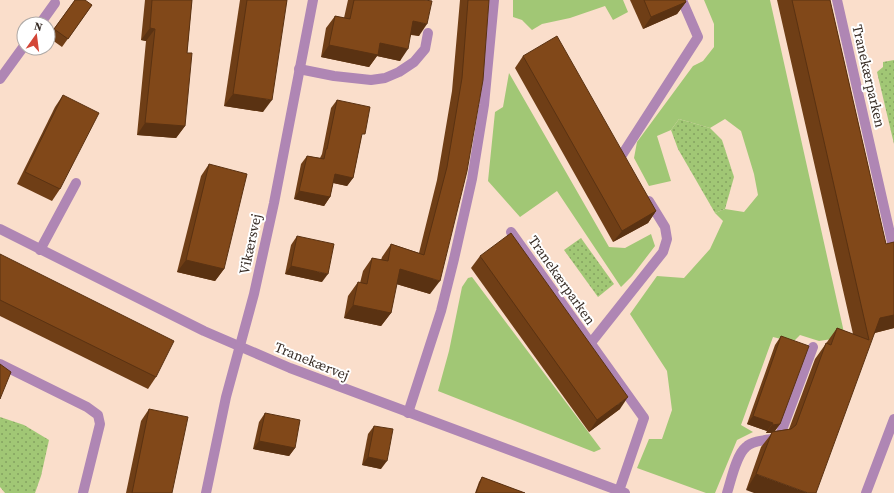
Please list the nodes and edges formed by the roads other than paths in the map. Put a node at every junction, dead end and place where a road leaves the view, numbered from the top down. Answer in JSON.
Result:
{"nodes":[{"id":1,"x":313,"y":0,"type":"edge"},
{"id":2,"x":494,"y":0,"type":"edge"},
{"id":3,"x":682,"y":0,"type":"edge"},
{"id":4,"x":837,"y":0,"type":"edge"},
{"id":5,"x":55,"y":3,"type":"dead end"},
{"id":6,"x":46,"y":16,"type":"edge"},
{"id":7,"x":428,"y":33,"type":"edge"},
{"id":8,"x":17,"y":56,"type":"edge"},
{"id":9,"x":300,"y":69,"type":"junction"},
{"id":10,"x":0,"y":79,"type":"edge"},
{"id":11,"x":622,"y":155,"type":"edge"},
{"id":12,"x":76,"y":183,"type":"dead end"},
{"id":13,"x":642,"y":189,"type":"edge"},
{"id":14,"x":0,"y":229,"type":"edge"},
{"id":15,"x":892,"y":229,"type":"edge"},
{"id":16,"x":511,"y":232,"type":"edge"},
{"id":17,"x":40,"y":250,"type":"junction"},
{"id":18,"x":894,"y":251,"type":"edge"},
{"id":19,"x":590,"y":344,"type":"junction"},
{"id":20,"x":240,"y":346,"type":"junction"},
{"id":21,"x":813,"y":347,"type":"dead end"},
{"id":22,"x":0,"y":364,"type":"edge"},
{"id":23,"x":408,"y":413,"type":"junction"},
{"id":24,"x":894,"y":419,"type":"edge"},
{"id":25,"x":622,"y":492,"type":"edge"},
{"id":26,"x":84,"y":493,"type":"edge"},
{"id":27,"x":206,"y":493,"type":"edge"},
{"id":28,"x":727,"y":493,"type":"edge"},
{"id":29,"x":866,"y":493,"type":"edge"}],
"edges":[{"from":1,"to":9,"type":"street","name":"Vikærsvej"},
{"from":2,"to":23,"type":"street"},
{"from":3,"to":11,"type":"street"},
{"from":4,"to":15,"type":"street","name":"Tranekærparken"},
{"from":5,"to":6,"type":"street"},
{"from":7,"to":9,"type":"street"},
{"from":8,"to":10,"type":"street"},
{"from":9,"to":20,"type":"street","name":"Vikærsvej"},
{"from":12,"to":17,"type":"street"},
{"from":13,"to":19,"type":"street","name":"Tranekærparken"},
{"from":14,"to":17,"type":"street","name":"Tranekærvej"},
{"from":15,"to":18,"type":"street","name":"Tranekærparken"},
{"from":16,"to":19,"type":"street","name":"Tranekærparken"},
{"from":17,"to":20,"type":"street","name":"Tranekærvej"},
{"from":19,"to":25,"type":"street","name":"Tranekærparken"},
{"from":20,"to":23,"type":"street","name":"Tranekærvej"},
{"from":20,"to":27,"type":"street","name":"Vikærsvej"},
{"from":21,"to":28,"type":"street"},
{"from":22,"to":26,"type":"street"},
{"from":23,"to":25,"type":"street","name":"Tranekærvej"},
{"from":24,"to":29,"type":"street"}]}
